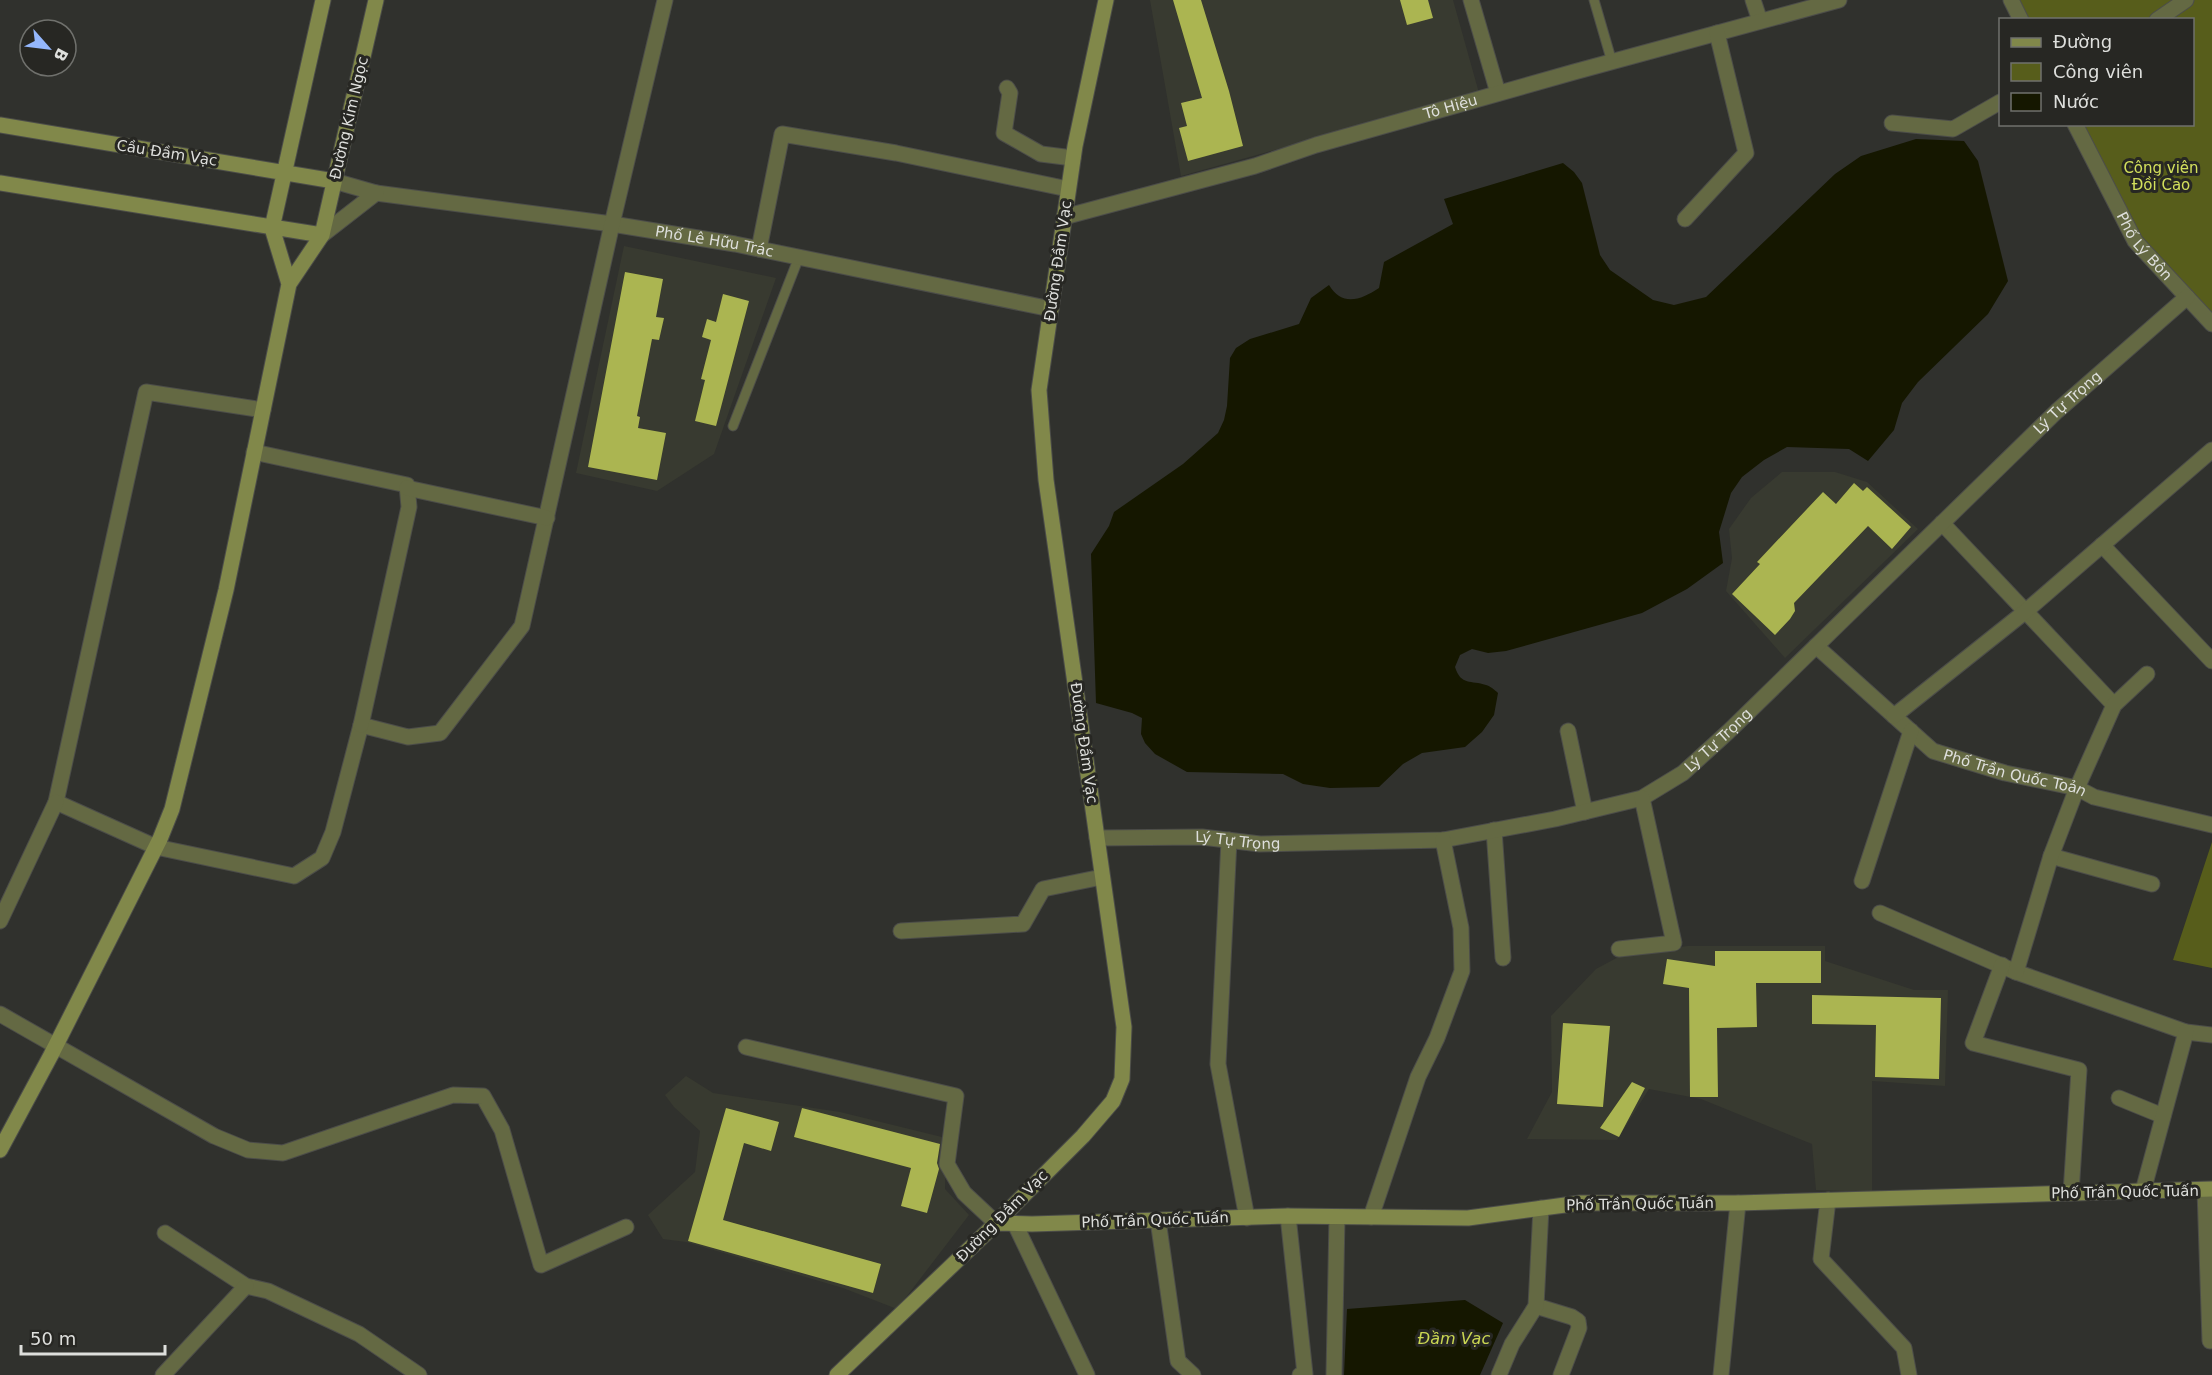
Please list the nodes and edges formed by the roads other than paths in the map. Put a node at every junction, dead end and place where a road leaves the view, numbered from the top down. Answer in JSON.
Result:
{"nodes":[{"id":1,"x":323,"y":0,"type":"edge"},
{"id":2,"x":376,"y":0,"type":"edge"},
{"id":3,"x":665,"y":0,"type":"edge"},
{"id":4,"x":1106,"y":0,"type":"edge"},
{"id":5,"x":1471,"y":0,"type":"edge"},
{"id":6,"x":1594,"y":0,"type":"edge"},
{"id":7,"x":1753,"y":0,"type":"edge"},
{"id":8,"x":1839,"y":0,"type":"edge"},
{"id":9,"x":2011,"y":0,"type":"edge"},
{"id":10,"x":2186,"y":0,"type":"edge"},
{"id":11,"x":2020,"y":18,"type":"edge"},
{"id":12,"x":2160,"y":18,"type":"edge"},
{"id":13,"x":1760,"y":21,"type":"junction"},
{"id":14,"x":1718,"y":33,"type":"junction"},
{"id":15,"x":1612,"y":62,"type":"junction"},
{"id":16,"x":1007,"y":88,"type":"dead end"},
{"id":17,"x":1498,"y":93,"type":"junction"},
{"id":18,"x":1999,"y":103,"type":"edge"},
{"id":19,"x":1892,"y":123,"type":"dead end"},
{"id":20,"x":0,"y":125,"type":"edge"},
{"id":21,"x":2076,"y":126,"type":"edge"},
{"id":22,"x":1073,"y":158,"type":"junction"},
{"id":23,"x":284,"y":172,"type":"junction"},
{"id":24,"x":334,"y":181,"type":"junction"},
{"id":25,"x":0,"y":183,"type":"edge"},
{"id":26,"x":1068,"y":189,"type":"junction"},
{"id":27,"x":376,"y":193,"type":"junction"},
{"id":28,"x":1064,"y":217,"type":"junction"},
{"id":29,"x":1685,"y":219,"type":"dead end"},
{"id":30,"x":612,"y":224,"type":"junction"},
{"id":31,"x":272,"y":228,"type":"junction"},
{"id":32,"x":322,"y":235,"type":"junction"},
{"id":33,"x":759,"y":249,"type":"junction"},
{"id":34,"x":799,"y":257,"type":"junction"},
{"id":35,"x":289,"y":284,"type":"junction"},
{"id":36,"x":2187,"y":297,"type":"junction"},
{"id":37,"x":1051,"y":309,"type":"junction"},
{"id":38,"x":2212,"y":324,"type":"edge"},
{"id":39,"x":263,"y":410,"type":"junction"},
{"id":40,"x":733,"y":426,"type":"dead end"},
{"id":41,"x":2212,"y":450,"type":"edge"},
{"id":42,"x":254,"y":452,"type":"junction"},
{"id":43,"x":407,"y":488,"type":"junction"},
{"id":44,"x":547,"y":518,"type":"junction"},
{"id":45,"x":1942,"y":523,"type":"junction"},
{"id":46,"x":2102,"y":545,"type":"junction"},
{"id":47,"x":2026,"y":611,"type":"junction"},
{"id":48,"x":1816,"y":646,"type":"junction"},
{"id":49,"x":2212,"y":661,"type":"edge"},
{"id":50,"x":2147,"y":674,"type":"dead end"},
{"id":51,"x":2114,"y":705,"type":"junction"},
{"id":52,"x":1894,"y":716,"type":"junction"},
{"id":53,"x":362,"y":725,"type":"junction"},
{"id":54,"x":1568,"y":731,"type":"dead end"},
{"id":55,"x":1911,"y":731,"type":"junction"},
{"id":56,"x":2077,"y":788,"type":"junction"},
{"id":57,"x":1642,"y":798,"type":"junction"},
{"id":58,"x":56,"y":802,"type":"junction"},
{"id":59,"x":1585,"y":812,"type":"junction"},
{"id":60,"x":2212,"y":825,"type":"edge"},
{"id":61,"x":1494,"y":830,"type":"junction"},
{"id":62,"x":1097,"y":838,"type":"junction"},
{"id":63,"x":1229,"y":840,"type":"junction"},
{"id":64,"x":1443,"y":840,"type":"junction"},
{"id":65,"x":156,"y":847,"type":"junction"},
{"id":66,"x":2051,"y":856,"type":"junction"},
{"id":67,"x":1102,"y":877,"type":"junction"},
{"id":68,"x":1862,"y":881,"type":"dead end"},
{"id":69,"x":2152,"y":884,"type":"dead end"},
{"id":70,"x":1880,"y":913,"type":"dead end"},
{"id":71,"x":0,"y":921,"type":"edge"},
{"id":72,"x":901,"y":931,"type":"dead end"},
{"id":73,"x":1619,"y":949,"type":"dead end"},
{"id":74,"x":1503,"y":958,"type":"dead end"},
{"id":75,"x":2009,"y":968,"type":"junction"},
{"id":76,"x":0,"y":1014,"type":"edge"},
{"id":77,"x":2186,"y":1032,"type":"junction"},
{"id":78,"x":2212,"y":1035,"type":"edge"},
{"id":79,"x":55,"y":1046,"type":"junction"},
{"id":80,"x":746,"y":1047,"type":"dead end"},
{"id":81,"x":2119,"y":1098,"type":"dead end"},
{"id":82,"x":2163,"y":1116,"type":"junction"},
{"id":83,"x":0,"y":1150,"type":"edge"},
{"id":84,"x":2208,"y":1190,"type":"edge"},
{"id":85,"x":2143,"y":1191,"type":"junction"},
{"id":86,"x":2070,"y":1193,"type":"junction"},
{"id":87,"x":1828,"y":1200,"type":"junction"},
{"id":88,"x":1738,"y":1203,"type":"junction"},
{"id":89,"x":1541,"y":1208,"type":"junction"},
{"id":90,"x":1288,"y":1216,"type":"junction"},
{"id":91,"x":1338,"y":1217,"type":"junction"},
{"id":92,"x":1371,"y":1217,"type":"junction"},
{"id":93,"x":1247,"y":1218,"type":"junction"},
{"id":94,"x":1158,"y":1220,"type":"junction"},
{"id":95,"x":996,"y":1223,"type":"junction"},
{"id":96,"x":1015,"y":1224,"type":"junction"},
{"id":97,"x":626,"y":1227,"type":"dead end"},
{"id":98,"x":165,"y":1233,"type":"dead end"},
{"id":99,"x":246,"y":1286,"type":"junction"},
{"id":100,"x":1536,"y":1306,"type":"junction"},
{"id":101,"x":2210,"y":1341,"type":"dead end"},
{"id":102,"x":163,"y":1375,"type":"edge"},
{"id":103,"x":419,"y":1375,"type":"edge"},
{"id":104,"x":837,"y":1375,"type":"edge"},
{"id":105,"x":1087,"y":1375,"type":"edge"},
{"id":106,"x":1193,"y":1375,"type":"edge"},
{"id":107,"x":1300,"y":1375,"type":"edge"},
{"id":108,"x":1334,"y":1375,"type":"edge"},
{"id":109,"x":1499,"y":1375,"type":"edge"},
{"id":110,"x":1561,"y":1375,"type":"edge"},
{"id":111,"x":1721,"y":1375,"type":"edge"},
{"id":112,"x":1909,"y":1375,"type":"edge"}],
"edges":[{"from":1,"to":23,"type":"street"},
{"from":2,"to":24,"type":"street","name":"Đường Kim Ngọc"},
{"from":3,"to":30,"type":"street"},
{"from":4,"to":22,"type":"street","name":"Đường Đầm Vạc"},
{"from":5,"to":17,"type":"street"},
{"from":6,"to":15,"type":"lane"},
{"from":7,"to":13,"type":"street"},
{"from":8,"to":13,"type":"street","name":"Tô Hiệu"},
{"from":9,"to":11,"type":"street"},
{"from":10,"to":12,"type":"street"},
{"from":13,"to":14,"type":"street","name":"Tô Hiệu"},
{"from":14,"to":15,"type":"street","name":"Tô Hiệu"},
{"from":14,"to":29,"type":"street"},
{"from":15,"to":17,"type":"street","name":"Tô Hiệu"},
{"from":16,"to":22,"type":"street"},
{"from":17,"to":28,"type":"street","name":"Tô Hiệu"},
{"from":18,"to":19,"type":"street"},
{"from":20,"to":23,"type":"street","name":"Cầu Đầm Vạc"},
{"from":21,"to":36,"type":"street","name":"Phố Lý Bôn"},
{"from":22,"to":26,"type":"street","name":"Đường Đầm Vạc"},
{"from":23,"to":24,"type":"street","name":"Cầu Đầm Vạc"},
{"from":23,"to":31,"type":"street"},
{"from":24,"to":27,"type":"street","name":"Phố Lê Hữu Trác"},
{"from":24,"to":32,"type":"street","name":"Đường Kim Ngọc"},
{"from":25,"to":31,"type":"street"},
{"from":26,"to":28,"type":"street","name":"Đường Đầm Vạc"},
{"from":26,"to":33,"type":"street"},
{"from":27,"to":30,"type":"street","name":"Phố Lê Hữu Trác"},
{"from":27,"to":32,"type":"street"},
{"from":28,"to":37,"type":"street","name":"Đường Đầm Vạc"},
{"from":30,"to":33,"type":"street","name":"Phố Lê Hữu Trác"},
{"from":30,"to":44,"type":"street"},
{"from":31,"to":32,"type":"street"},
{"from":31,"to":35,"type":"street"},
{"from":32,"to":35,"type":"street"},
{"from":33,"to":34,"type":"street","name":"Phố Lê Hữu Trác"},
{"from":34,"to":37,"type":"street","name":"Phố Lê Hữu Trác"},
{"from":34,"to":40,"type":"lane"},
{"from":35,"to":39,"type":"street"},
{"from":36,"to":38,"type":"street","name":"Phố Lý Bôn"},
{"from":36,"to":45,"type":"street","name":"Lý Tự Trọng"},
{"from":37,"to":62,"type":"street","name":"Đường Đầm Vạc"},
{"from":39,"to":42,"type":"street"},
{"from":39,"to":58,"type":"street"},
{"from":41,"to":46,"type":"street"},
{"from":42,"to":43,"type":"street"},
{"from":42,"to":65,"type":"street"},
{"from":43,"to":44,"type":"street"},
{"from":43,"to":53,"type":"street"},
{"from":44,"to":53,"type":"street"},
{"from":45,"to":47,"type":"street"},
{"from":45,"to":48,"type":"street","name":"Lý Tự Trọng"},
{"from":46,"to":47,"type":"street"},
{"from":46,"to":49,"type":"street"},
{"from":47,"to":51,"type":"street"},
{"from":47,"to":52,"type":"street"},
{"from":48,"to":52,"type":"street","name":"Phố Trần Quốc Toản"},
{"from":48,"to":57,"type":"street","name":"Lý Tự Trọng"},
{"from":50,"to":51,"type":"street"},
{"from":51,"to":56,"type":"street"},
{"from":52,"to":55,"type":"street","name":"Phố Trần Quốc Toản"},
{"from":53,"to":65,"type":"street"},
{"from":54,"to":59,"type":"street"},
{"from":55,"to":56,"type":"street","name":"Phố Trần Quốc Toản"},
{"from":55,"to":68,"type":"street"},
{"from":56,"to":60,"type":"street","name":"Phố Trần Quốc Toản"},
{"from":56,"to":66,"type":"street"},
{"from":57,"to":59,"type":"street","name":"Lý Tự Trọng"},
{"from":57,"to":73,"type":"street"},
{"from":58,"to":65,"type":"street"},
{"from":58,"to":71,"type":"street"},
{"from":59,"to":61,"type":"street","name":"Lý Tự Trọng"},
{"from":61,"to":64,"type":"street","name":"Lý Tự Trọng"},
{"from":61,"to":74,"type":"street"},
{"from":62,"to":63,"type":"street","name":"Lý Tự Trọng"},
{"from":62,"to":67,"type":"street","name":"Đường Đầm Vạc"},
{"from":63,"to":64,"type":"street","name":"Lý Tự Trọng"},
{"from":63,"to":93,"type":"street"},
{"from":64,"to":92,"type":"street"},
{"from":65,"to":79,"type":"street"},
{"from":66,"to":69,"type":"street"},
{"from":66,"to":75,"type":"street"},
{"from":67,"to":72,"type":"street"},
{"from":67,"to":95,"type":"street","name":"Đường Đầm Vạc"},
{"from":70,"to":75,"type":"street"},
{"from":75,"to":77,"type":"street"},
{"from":75,"to":86,"type":"street"},
{"from":76,"to":79,"type":"street"},
{"from":77,"to":78,"type":"street"},
{"from":77,"to":82,"type":"street"},
{"from":79,"to":83,"type":"street"},
{"from":79,"to":97,"type":"street"},
{"from":80,"to":95,"type":"street"},
{"from":81,"to":82,"type":"street"},
{"from":82,"to":85,"type":"street"},
{"from":84,"to":85,"type":"street","name":"Phố Trần Quốc Tuấn"},
{"from":84,"to":101,"type":"street"},
{"from":85,"to":86,"type":"street","name":"Phố Trần Quốc Tuấn"},
{"from":86,"to":87,"type":"street","name":"Phố Trần Quốc Tuấn"},
{"from":87,"to":88,"type":"street","name":"Phố Trần Quốc Tuấn"},
{"from":87,"to":112,"type":"street"},
{"from":88,"to":89,"type":"street","name":"Phố Trần Quốc Tuấn"},
{"from":88,"to":111,"type":"street"},
{"from":89,"to":92,"type":"street","name":"Phố Trần Quốc Tuấn"},
{"from":89,"to":100,"type":"street"},
{"from":90,"to":91,"type":"street","name":"Phố Trần Quốc Tuấn"},
{"from":90,"to":93,"type":"street","name":"Phố Trần Quốc Tuấn"},
{"from":90,"to":107,"type":"street"},
{"from":91,"to":92,"type":"street","name":"Phố Trần Quốc Tuấn"},
{"from":91,"to":108,"type":"street"},
{"from":93,"to":94,"type":"street","name":"Phố Trần Quốc Tuấn"},
{"from":94,"to":96,"type":"street","name":"Phố Trần Quốc Tuấn"},
{"from":94,"to":106,"type":"street"},
{"from":95,"to":96,"type":"street","name":"Phố Trần Quốc Tuấn"},
{"from":95,"to":104,"type":"street","name":"Đường Đầm Vạc"},
{"from":96,"to":105,"type":"street"},
{"from":98,"to":99,"type":"street"},
{"from":99,"to":102,"type":"street"},
{"from":99,"to":103,"type":"street"},
{"from":100,"to":109,"type":"street"},
{"from":100,"to":110,"type":"street"}]}
